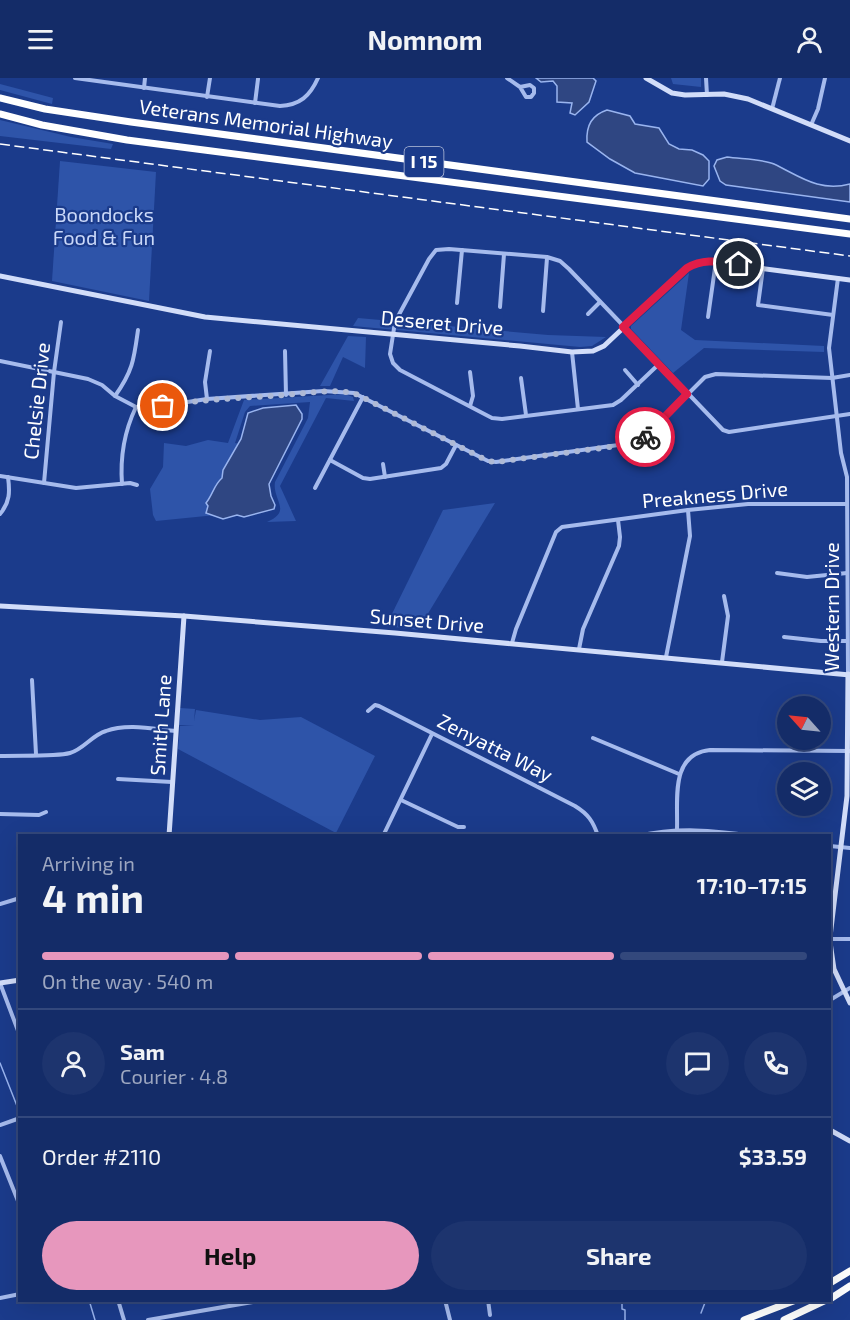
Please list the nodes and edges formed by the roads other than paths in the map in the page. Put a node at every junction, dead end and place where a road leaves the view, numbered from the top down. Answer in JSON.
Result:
{"nodes":[{"id":1,"x":75,"y":78,"type":"edge"},
{"id":2,"x":145,"y":78,"type":"edge"},
{"id":3,"x":210,"y":78,"type":"edge"},
{"id":4,"x":318,"y":78,"type":"edge"},
{"id":5,"x":507,"y":78,"type":"edge"},
{"id":6,"x":646,"y":78,"type":"edge"},
{"id":7,"x":706,"y":78,"type":"edge"},
{"id":8,"x":780,"y":78,"type":"edge"},
{"id":9,"x":825,"y":78,"type":"edge"},
{"id":10,"x":258,"y":79,"type":"edge"},
{"id":11,"x":520,"y":87,"type":"dead end"},
{"id":12,"x":144,"y":88,"type":"junction"},
{"id":13,"x":707,"y":95,"type":"junction"},
{"id":14,"x":207,"y":97,"type":"junction"},
{"id":15,"x":0,"y":98,"type":"edge"},
{"id":16,"x":255,"y":103,"type":"junction"},
{"id":17,"x":772,"y":109,"type":"junction"},
{"id":18,"x":0,"y":114,"type":"edge"},
{"id":19,"x":811,"y":125,"type":"junction"},
{"id":20,"x":850,"y":141,"type":"edge"},
{"id":21,"x":850,"y":219,"type":"edge"},
{"id":22,"x":850,"y":234,"type":"edge"},
{"id":23,"x":462,"y":250,"type":"junction"},
{"id":24,"x":504,"y":254,"type":"junction"},
{"id":25,"x":547,"y":257,"type":"junction"},
{"id":26,"x":716,"y":261,"type":"junction"},
{"id":27,"x":763,"y":268,"type":"junction"},
{"id":28,"x":0,"y":276,"type":"edge"},
{"id":29,"x":838,"y":278,"type":"junction"},
{"id":30,"x":850,"y":280,"type":"edge"},
{"id":31,"x":600,"y":302,"type":"junction"},
{"id":32,"x":457,"y":303,"type":"dead end"},
{"id":33,"x":500,"y":307,"type":"dead end"},
{"id":34,"x":543,"y":311,"type":"dead end"},
{"id":35,"x":588,"y":314,"type":"dead end"},
{"id":36,"x":833,"y":315,"type":"junction"},
{"id":37,"x":708,"y":317,"type":"dead end"},
{"id":38,"x":62,"y":322,"type":"dead end"},
{"id":39,"x":623,"y":327,"type":"junction"},
{"id":40,"x":138,"y":330,"type":"dead end"},
{"id":41,"x":393,"y":334,"type":"junction"},
{"id":42,"x":210,"y":351,"type":"dead end"},
{"id":43,"x":285,"y":351,"type":"dead end"},
{"id":44,"x":572,"y":352,"type":"junction"},
{"id":45,"x":0,"y":361,"type":"edge"},
{"id":46,"x":659,"y":364,"type":"junction"},
{"id":47,"x":625,"y":370,"type":"dead end"},
{"id":48,"x":54,"y":372,"type":"junction"},
{"id":49,"x":470,"y":372,"type":"dead end"},
{"id":50,"x":850,"y":375,"type":"edge"},
{"id":51,"x":521,"y":378,"type":"dead end"},
{"id":52,"x":832,"y":378,"type":"junction"},
{"id":53,"x":638,"y":384,"type":"junction"},
{"id":54,"x":687,"y":394,"type":"junction"},
{"id":55,"x":286,"y":395,"type":"junction"},
{"id":56,"x":116,"y":396,"type":"junction"},
{"id":57,"x":363,"y":397,"type":"junction"},
{"id":58,"x":207,"y":399,"type":"junction"},
{"id":59,"x":470,"y":406,"type":"junction"},
{"id":60,"x":136,"y":408,"type":"junction"},
{"id":61,"x":578,"y":409,"type":"junction"},
{"id":62,"x":850,"y":414,"type":"edge"},
{"id":63,"x":837,"y":415,"type":"junction"},
{"id":64,"x":526,"y":416,"type":"junction"},
{"id":65,"x":652,"y":430,"type":"junction"},
{"id":66,"x":456,"y":445,"type":"junction"},
{"id":67,"x":668,"y":446,"type":"dead end"},
{"id":68,"x":330,"y":460,"type":"junction"},
{"id":69,"x":383,"y":464,"type":"dead end"},
{"id":70,"x":0,"y":476,"type":"edge"},
{"id":71,"x":8,"y":477,"type":"junction"},
{"id":72,"x":385,"y":477,"type":"junction"},
{"id":73,"x":848,"y":477,"type":"edge"},
{"id":74,"x":44,"y":483,"type":"junction"},
{"id":75,"x":122,"y":484,"type":"junction"},
{"id":76,"x":137,"y":485,"type":"dead end"},
{"id":77,"x":315,"y":488,"type":"dead end"},
{"id":78,"x":846,"y":504,"type":"junction"},
{"id":79,"x":688,"y":510,"type":"junction"},
{"id":80,"x":0,"y":514,"type":"edge"},
{"id":81,"x":618,"y":520,"type":"junction"},
{"id":82,"x":848,"y":526,"type":"edge"},
{"id":83,"x":777,"y":573,"type":"dead end"},
{"id":84,"x":847,"y":573,"type":"junction"},
{"id":85,"x":724,"y":596,"type":"dead end"},
{"id":86,"x":0,"y":606,"type":"edge"},
{"id":87,"x":184,"y":616,"type":"junction"},
{"id":88,"x":784,"y":637,"type":"dead end"},
{"id":89,"x":847,"y":641,"type":"junction"},
{"id":90,"x":512,"y":643,"type":"junction"},
{"id":91,"x":579,"y":649,"type":"junction"},
{"id":92,"x":666,"y":657,"type":"junction"},
{"id":93,"x":722,"y":662,"type":"junction"},
{"id":94,"x":849,"y":675,"type":"edge"},
{"id":95,"x":32,"y":680,"type":"dead end"},
{"id":96,"x":368,"y":711,"type":"dead end"},
{"id":97,"x":176,"y":731,"type":"junction"},
{"id":98,"x":432,"y":734,"type":"junction"},
{"id":99,"x":593,"y":738,"type":"dead end"},
{"id":100,"x":849,"y":751,"type":"edge"},
{"id":101,"x":36,"y":754,"type":"junction"},
{"id":102,"x":0,"y":756,"type":"edge"},
{"id":103,"x":679,"y":774,"type":"junction"},
{"id":104,"x":118,"y":779,"type":"dead end"},
{"id":105,"x":172,"y":783,"type":"junction"},
{"id":106,"x":401,"y":800,"type":"junction"},
{"id":107,"x":46,"y":812,"type":"dead end"},
{"id":108,"x":0,"y":814,"type":"edge"},
{"id":109,"x":464,"y":827,"type":"dead end"},
{"id":110,"x":677,"y":830,"type":"junction"},
{"id":111,"x":710,"y":830,"type":"junction"},
{"id":112,"x":169,"y":834,"type":"edge"},
{"id":113,"x":384,"y":834,"type":"edge"},
{"id":114,"x":596,"y":834,"type":"edge"},
{"id":115,"x":651,"y":834,"type":"edge"},
{"id":116,"x":709,"y":834,"type":"edge"},
{"id":117,"x":739,"y":834,"type":"edge"},
{"id":118,"x":831,"y":846,"type":"edge"},
{"id":119,"x":841,"y":848,"type":"junction"},
{"id":120,"x":850,"y":848,"type":"edge"},
{"id":121,"x":18,"y":899,"type":"edge"},
{"id":122,"x":0,"y":904,"type":"edge"},
{"id":123,"x":831,"y":931,"type":"edge"},
{"id":124,"x":831,"y":939,"type":"edge"},
{"id":125,"x":850,"y":939,"type":"edge"},
{"id":126,"x":831,"y":946,"type":"edge"},
{"id":127,"x":18,"y":980,"type":"edge"},
{"id":128,"x":0,"y":983,"type":"edge"},
{"id":129,"x":850,"y":988,"type":"edge"},
{"id":130,"x":844,"y":992,"type":"junction"},
{"id":131,"x":831,"y":999,"type":"edge"},
{"id":132,"x":850,"y":1003,"type":"edge"},
{"id":133,"x":18,"y":1031,"type":"edge"},
{"id":134,"x":18,"y":1118,"type":"edge"},
{"id":135,"x":0,"y":1123,"type":"edge"},
{"id":136,"x":831,"y":1131,"type":"edge"},
{"id":137,"x":850,"y":1141,"type":"edge"},
{"id":138,"x":0,"y":1156,"type":"edge"},
{"id":139,"x":18,"y":1201,"type":"edge"},
{"id":140,"x":850,"y":1270,"type":"edge"},
{"id":141,"x":831,"y":1282,"type":"edge"},
{"id":142,"x":850,"y":1287,"type":"edge"},
{"id":143,"x":18,"y":1294,"type":"edge"},
{"id":144,"x":0,"y":1298,"type":"edge"},
{"id":145,"x":831,"y":1298,"type":"edge"},
{"id":146,"x":119,"y":1302,"type":"edge"},
{"id":147,"x":252,"y":1302,"type":"edge"},
{"id":148,"x":446,"y":1302,"type":"edge"},
{"id":149,"x":488,"y":1302,"type":"edge"},
{"id":150,"x":791,"y":1302,"type":"edge"},
{"id":151,"x":824,"y":1302,"type":"edge"},
{"id":152,"x":490,"y":1315,"type":"dead end"},
{"id":153,"x":124,"y":1320,"type":"edge"},
{"id":154,"x":148,"y":1320,"type":"edge"},
{"id":155,"x":450,"y":1320,"type":"edge"},
{"id":156,"x":744,"y":1320,"type":"edge"},
{"id":157,"x":784,"y":1320,"type":"edge"}],
"edges":[{"from":1,"to":12,"type":"street"},
{"from":2,"to":12,"type":"street"},
{"from":3,"to":14,"type":"street"},
{"from":4,"to":16,"type":"street"},
{"from":5,"to":11,"type":"street"},
{"from":6,"to":13,"type":"street"},
{"from":7,"to":13,"type":"street"},
{"from":8,"to":17,"type":"street"},
{"from":9,"to":19,"type":"street"},
{"from":10,"to":16,"type":"street"},
{"from":12,"to":14,"type":"street"},
{"from":13,"to":17,"type":"street"},
{"from":14,"to":16,"type":"street"},
{"from":15,"to":21,"type":"highway","name":"Veterans Memorial Highway","number":"I 15"},
{"from":17,"to":19,"type":"street"},
{"from":18,"to":22,"type":"highway","name":"Veterans Memorial Highway","number":"I 15"},
{"from":19,"to":20,"type":"street"},
{"from":23,"to":24,"type":"street"},
{"from":23,"to":32,"type":"street"},
{"from":23,"to":41,"type":"street"},
{"from":24,"to":25,"type":"street"},
{"from":24,"to":33,"type":"street"},
{"from":25,"to":31,"type":"street"},
{"from":25,"to":34,"type":"street"},
{"from":26,"to":27,"type":"street","name":"Deseret Drive"},
{"from":26,"to":37,"type":"street"},
{"from":26,"to":39,"type":"street","name":"Deseret Drive"},
{"from":27,"to":29,"type":"street","name":"Deseret Drive"},
{"from":27,"to":36,"type":"street"},
{"from":28,"to":41,"type":"street","name":"Deseret Drive"},
{"from":29,"to":30,"type":"street","name":"Deseret Drive"},
{"from":29,"to":36,"type":"street","name":"Western Drive"},
{"from":31,"to":35,"type":"street"},
{"from":31,"to":39,"type":"street"},
{"from":36,"to":52,"type":"street","name":"Western Drive"},
{"from":38,"to":48,"type":"street","name":"Chelsie Drive"},
{"from":39,"to":44,"type":"street","name":"Deseret Drive"},
{"from":39,"to":46,"type":"street"},
{"from":40,"to":56,"type":"street"},
{"from":41,"to":44,"type":"street","name":"Deseret Drive"},
{"from":41,"to":59,"type":"street"},
{"from":42,"to":58,"type":"street"},
{"from":43,"to":55,"type":"street"},
{"from":44,"to":61,"type":"street"},
{"from":45,"to":48,"type":"street"},
{"from":46,"to":53,"type":"street"},
{"from":46,"to":54,"type":"street"},
{"from":47,"to":53,"type":"street"},
{"from":48,"to":56,"type":"street"},
{"from":48,"to":74,"type":"street","name":"Chelsie Drive"},
{"from":49,"to":59,"type":"street"},
{"from":50,"to":52,"type":"street"},
{"from":51,"to":64,"type":"street"},
{"from":52,"to":54,"type":"street"},
{"from":52,"to":63,"type":"street","name":"Western Drive"},
{"from":53,"to":61,"type":"street"},
{"from":54,"to":63,"type":"street"},
{"from":54,"to":65,"type":"street"},
{"from":55,"to":57,"type":"street"},
{"from":55,"to":58,"type":"street"},
{"from":56,"to":60,"type":"street"},
{"from":57,"to":66,"type":"street"},
{"from":57,"to":68,"type":"street"},
{"from":58,"to":60,"type":"street"},
{"from":59,"to":64,"type":"street"},
{"from":60,"to":75,"type":"street"},
{"from":61,"to":64,"type":"street"},
{"from":62,"to":63,"type":"street"},
{"from":63,"to":73,"type":"street","name":"Western Drive"},
{"from":65,"to":66,"type":"street"},
{"from":65,"to":67,"type":"street"},
{"from":66,"to":72,"type":"street"},
{"from":68,"to":72,"type":"street"},
{"from":68,"to":77,"type":"street"},
{"from":69,"to":72,"type":"street"},
{"from":70,"to":71,"type":"street"},
{"from":71,"to":74,"type":"street"},
{"from":71,"to":80,"type":"street"},
{"from":73,"to":78,"type":"street","name":"Western Drive"},
{"from":74,"to":75,"type":"street"},
{"from":75,"to":76,"type":"street"},
{"from":78,"to":79,"type":"street","name":"Preakness Drive"},
{"from":78,"to":82,"type":"street","name":"Western Drive"},
{"from":79,"to":81,"type":"street","name":"Preakness Drive"},
{"from":79,"to":92,"type":"street"},
{"from":81,"to":90,"type":"street","name":"Preakness Drive"},
{"from":81,"to":91,"type":"street"},
{"from":82,"to":84,"type":"street","name":"Western Drive"},
{"from":83,"to":84,"type":"street"},
{"from":84,"to":89,"type":"street","name":"Western Drive"},
{"from":85,"to":93,"type":"street"},
{"from":86,"to":87,"type":"street","name":"Sunset Drive"},
{"from":87,"to":90,"type":"street","name":"Sunset Drive"},
{"from":87,"to":97,"type":"street","name":"Smith Lane"},
{"from":88,"to":89,"type":"street"},
{"from":89,"to":94,"type":"street","name":"Western Drive"},
{"from":90,"to":91,"type":"street","name":"Sunset Drive"},
{"from":91,"to":92,"type":"street","name":"Sunset Drive"},
{"from":92,"to":93,"type":"street","name":"Sunset Drive"},
{"from":93,"to":94,"type":"street","name":"Sunset Drive"},
{"from":94,"to":100,"type":"street","name":"Western Drive"},
{"from":95,"to":101,"type":"street"},
{"from":96,"to":98,"type":"street","name":"Zenyatta Way"},
{"from":97,"to":101,"type":"street"},
{"from":97,"to":105,"type":"street","name":"Smith Lane"},
{"from":98,"to":106,"type":"street"},
{"from":98,"to":114,"type":"street","name":"Zenyatta Way"},
{"from":99,"to":103,"type":"street"},
{"from":100,"to":103,"type":"street"},
{"from":100,"to":119,"type":"street","name":"Western Drive"},
{"from":101,"to":102,"type":"street"},
{"from":103,"to":110,"type":"street"},
{"from":104,"to":105,"type":"street"},
{"from":105,"to":112,"type":"street","name":"Smith Lane"},
{"from":106,"to":109,"type":"street"},
{"from":106,"to":113,"type":"street"},
{"from":107,"to":108,"type":"street"},
{"from":110,"to":111,"type":"street"},
{"from":110,"to":115,"type":"street"},
{"from":111,"to":116,"type":"street"},
{"from":111,"to":117,"type":"street"},
{"from":118,"to":119,"type":"street"},
{"from":119,"to":120,"type":"street"},
{"from":119,"to":123,"type":"street","name":"Western Drive"},
{"from":121,"to":122,"type":"street"},
{"from":124,"to":125,"type":"street"},
{"from":126,"to":130,"type":"street","name":"Western Drive"},
{"from":127,"to":128,"type":"street"},
{"from":128,"to":133,"type":"street"},
{"from":129,"to":130,"type":"street"},
{"from":130,"to":131,"type":"street"},
{"from":130,"to":132,"type":"street","name":"Western Drive"},
{"from":134,"to":135,"type":"street"},
{"from":136,"to":137,"type":"street"},
{"from":138,"to":139,"type":"street"},
{"from":140,"to":141,"type":"highway"},
{"from":142,"to":145,"type":"highway"},
{"from":143,"to":144,"type":"street"},
{"from":146,"to":153,"type":"street"},
{"from":147,"to":154,"type":"street"},
{"from":148,"to":155,"type":"street"},
{"from":149,"to":152,"type":"street"},
{"from":150,"to":156,"type":"highway"},
{"from":151,"to":157,"type":"highway"}]}
